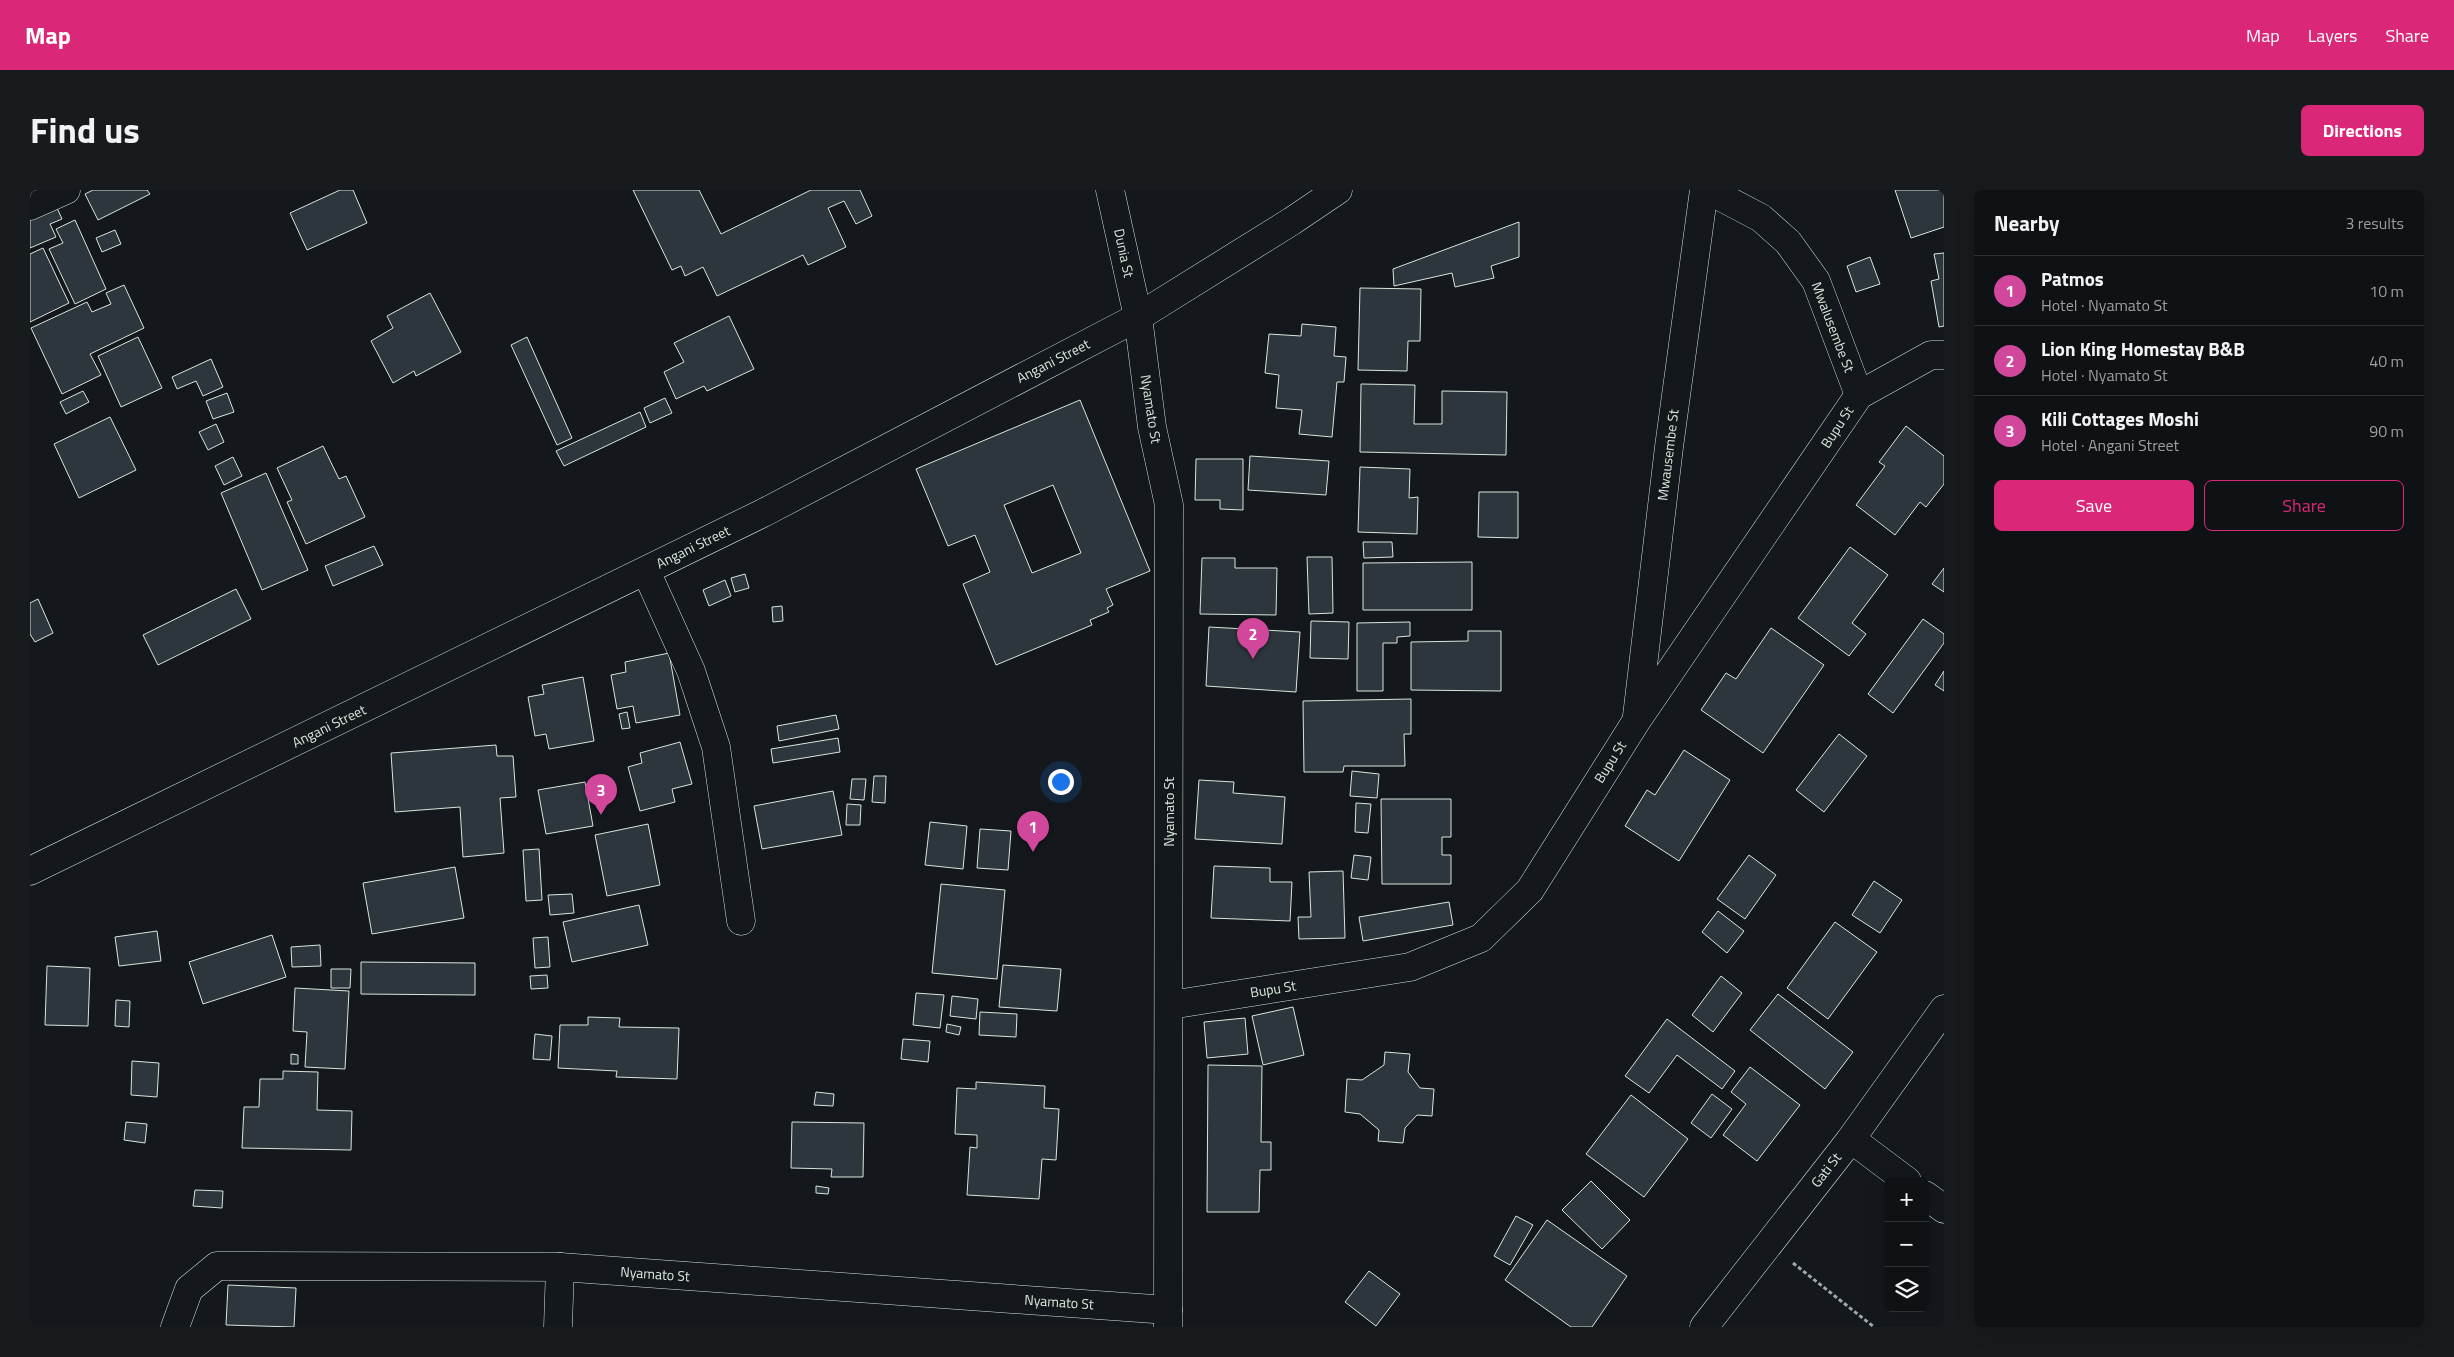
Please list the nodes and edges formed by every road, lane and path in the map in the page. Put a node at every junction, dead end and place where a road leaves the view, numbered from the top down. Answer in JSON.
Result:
{"nodes":[{"id":1,"x":66,"y":190,"type":"edge"},
{"id":2,"x":1110,"y":190,"type":"edge"},
{"id":3,"x":1338,"y":190,"type":"edge"},
{"id":4,"x":1704,"y":190,"type":"edge"},
{"id":5,"x":1708,"y":190,"type":"edge"},
{"id":6,"x":30,"y":206,"type":"edge"},
{"id":7,"x":1138,"y":317,"type":"junction"},
{"id":8,"x":1944,"y":355,"type":"edge"},
{"id":9,"x":1859,"y":395,"type":"junction"},
{"id":10,"x":646,"y":571,"type":"junction"},
{"id":11,"x":1636,"y":720,"type":"junction"},
{"id":12,"x":30,"y":871,"type":"edge"},
{"id":13,"x":741,"y":921,"type":"dead end"},
{"id":14,"x":1170,"y":1005,"type":"junction"},
{"id":15,"x":1944,"y":1009,"type":"edge"},
{"id":16,"x":1850,"y":1139,"type":"junction"},
{"id":17,"x":1901,"y":1177,"type":"edge"},
{"id":18,"x":1929,"y":1198,"type":"edge"},
{"id":19,"x":1944,"y":1209,"type":"edge"},
{"id":20,"x":1769,"y":1244,"type":"junction"},
{"id":21,"x":560,"y":1267,"type":"junction"},
{"id":22,"x":1168,"y":1318,"type":"edge"},
{"id":23,"x":175,"y":1327,"type":"edge"},
{"id":24,"x":558,"y":1327,"type":"edge"},
{"id":25,"x":1704,"y":1327,"type":"edge"},
{"id":26,"x":1874,"y":1327,"type":"edge"}],
"edges":[{"from":1,"to":6,"type":"street"},
{"from":2,"to":7,"type":"street","name":"Dunia St"},
{"from":3,"to":7,"type":"street","name":"Angani Street"},
{"from":4,"to":11,"type":"street","name":"Mwausembe St"},
{"from":5,"to":9,"type":"street","name":"Mwalusembe St"},
{"from":7,"to":10,"type":"street","name":"Angani Street"},
{"from":7,"to":14,"type":"street","name":"Nyamato St"},
{"from":8,"to":9,"type":"street","name":"Bupu St"},
{"from":9,"to":11,"type":"street","name":"Bupu St"},
{"from":10,"to":12,"type":"street","name":"Angani Street"},
{"from":10,"to":13,"type":"street"},
{"from":11,"to":14,"type":"street","name":"Bupu St"},
{"from":14,"to":22,"type":"street","name":"Nyamato St"},
{"from":15,"to":16,"type":"street","name":"Gati St"},
{"from":16,"to":17,"type":"street"},
{"from":16,"to":20,"type":"street","name":"Gati St"},
{"from":18,"to":19,"type":"street"},
{"from":20,"to":25,"type":"street","name":"Gati St"},
{"from":20,"to":26,"type":"path"},
{"from":21,"to":22,"type":"street","name":"Nyamato St"},
{"from":21,"to":23,"type":"street","name":"Nyamato St"},
{"from":21,"to":24,"type":"street"}]}
